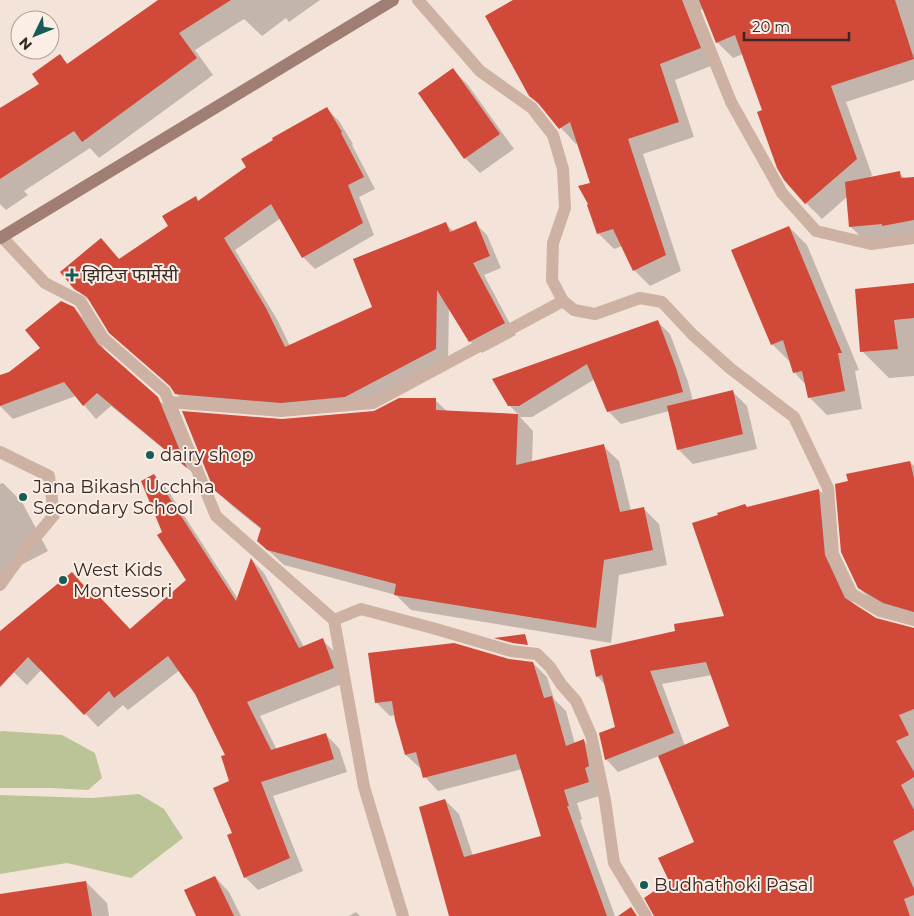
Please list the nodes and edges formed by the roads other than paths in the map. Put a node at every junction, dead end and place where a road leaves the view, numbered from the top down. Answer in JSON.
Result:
{"nodes":[{"id":1,"x":393,"y":0,"type":"edge"},
{"id":2,"x":418,"y":0,"type":"edge"},
{"id":3,"x":690,"y":0,"type":"edge"},
{"id":4,"x":1,"y":238,"type":"edge"},
{"id":5,"x":914,"y":238,"type":"edge"},
{"id":6,"x":563,"y":301,"type":"junction"},
{"id":7,"x":169,"y":402,"type":"junction"},
{"id":8,"x":0,"y":452,"type":"edge"},
{"id":9,"x":0,"y":585,"type":"edge"},
{"id":10,"x":334,"y":620,"type":"junction"},
{"id":11,"x":914,"y":620,"type":"edge"},
{"id":12,"x":403,"y":916,"type":"edge"},
{"id":13,"x":646,"y":916,"type":"edge"}],
"edges":[{"from":1,"to":4,"type":"main road"},
{"from":2,"to":6,"type":"street"},
{"from":3,"to":5,"type":"street"},
{"from":4,"to":7,"type":"street"},
{"from":6,"to":7,"type":"street"},
{"from":6,"to":11,"type":"street"},
{"from":7,"to":10,"type":"street"},
{"from":8,"to":9,"type":"street"},
{"from":10,"to":12,"type":"street"},
{"from":10,"to":13,"type":"street"}]}
